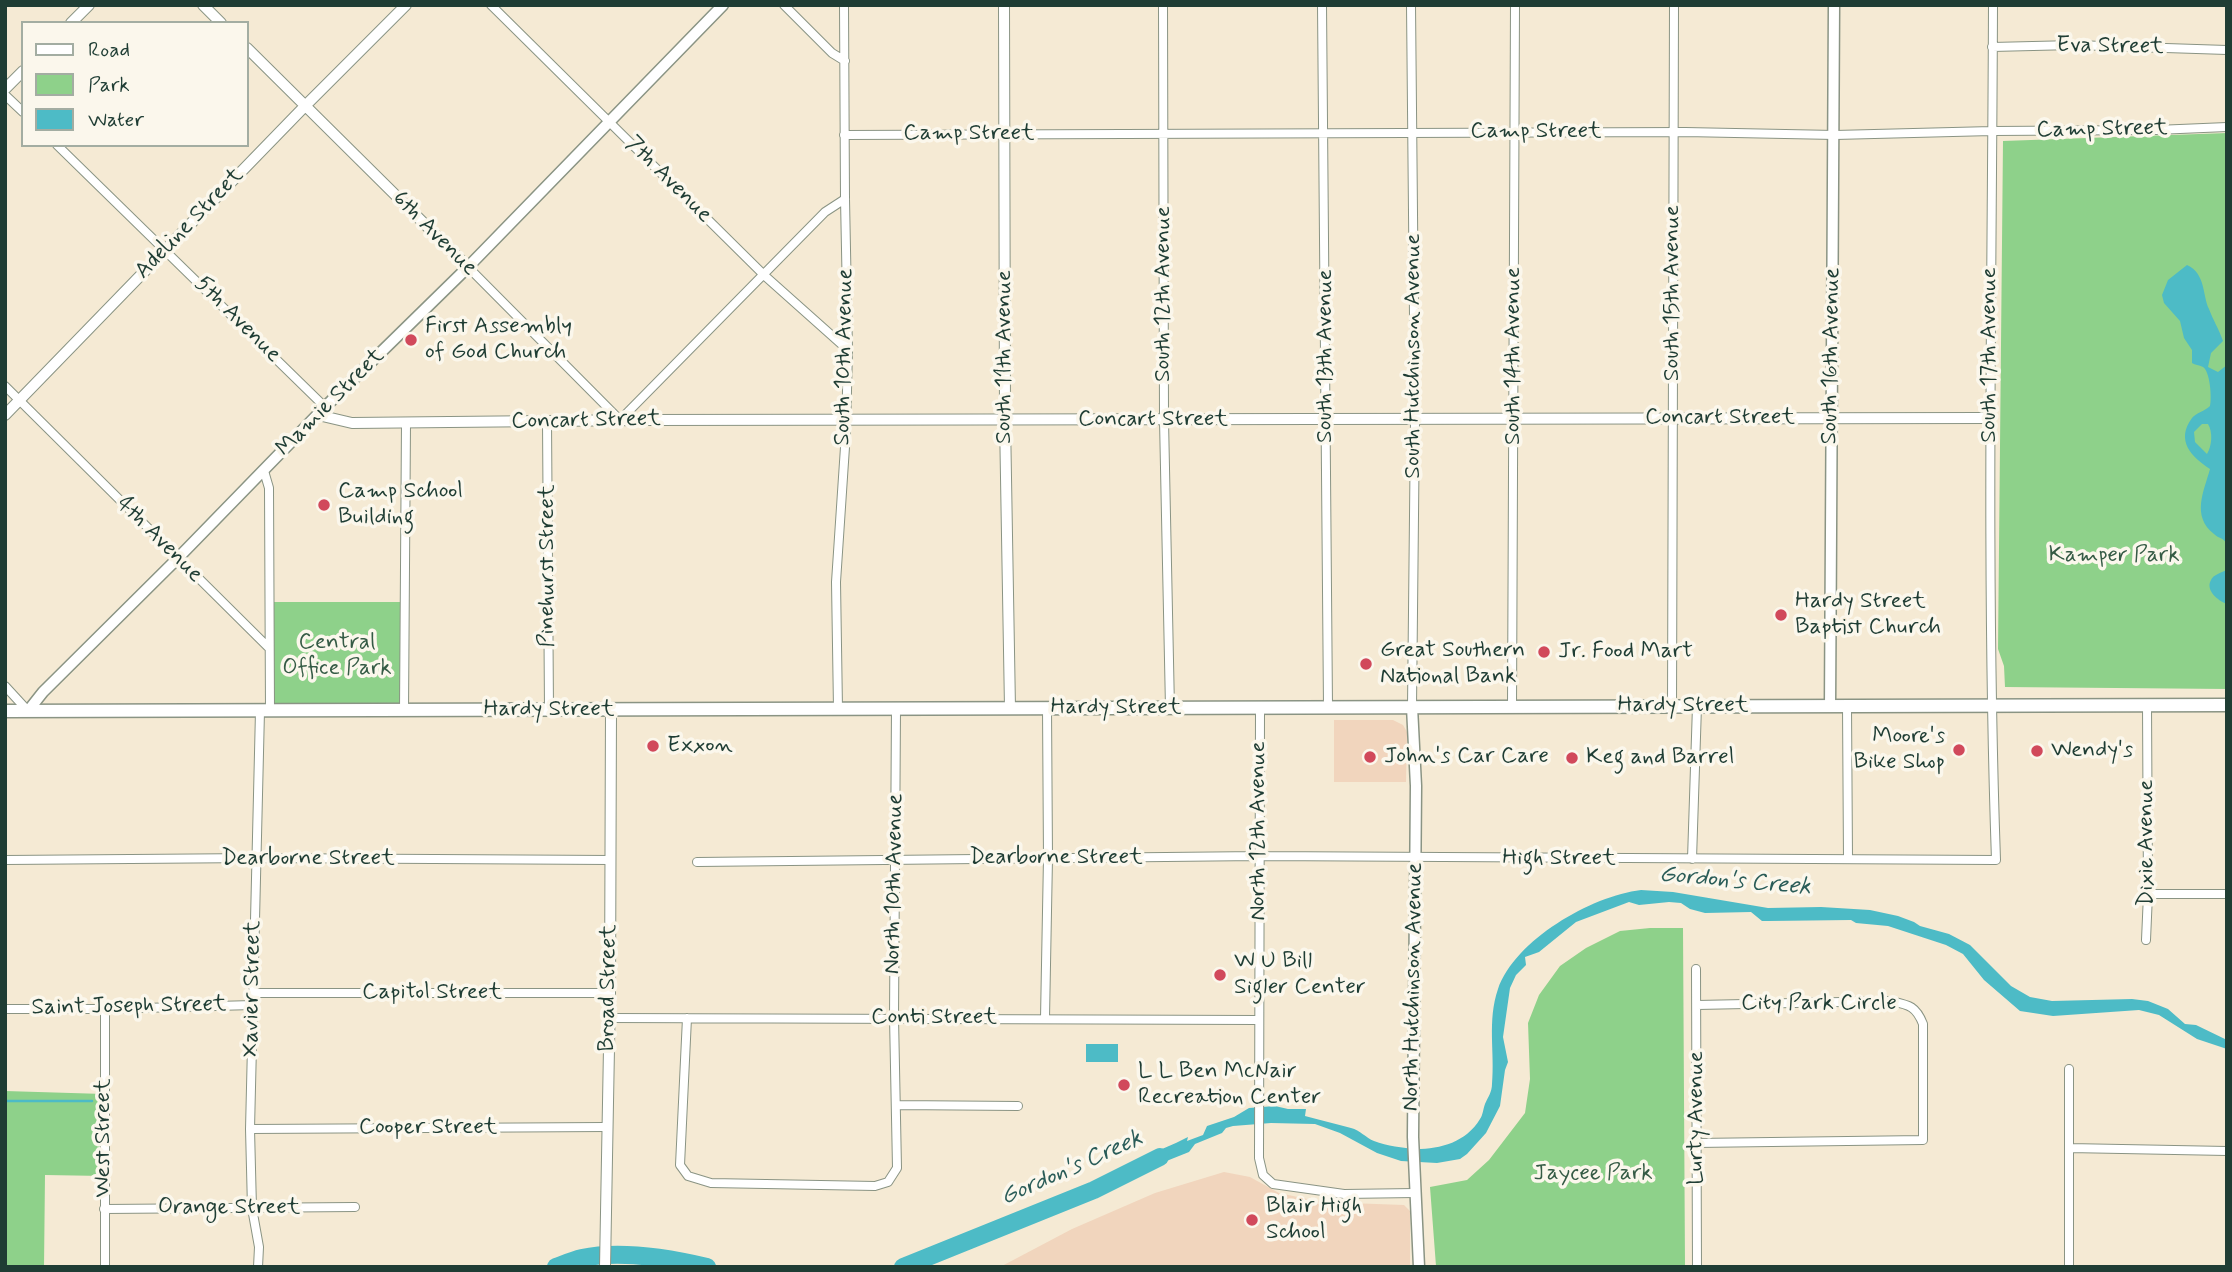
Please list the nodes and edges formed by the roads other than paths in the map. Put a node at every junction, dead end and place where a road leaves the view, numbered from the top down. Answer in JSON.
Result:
{"nodes":[{"id":1,"x":89,"y":5,"type":"edge"},
{"id":2,"x":203,"y":5,"type":"edge"},
{"id":3,"x":406,"y":5,"type":"edge"},
{"id":4,"x":491,"y":5,"type":"edge"},
{"id":5,"x":723,"y":5,"type":"edge"},
{"id":6,"x":784,"y":5,"type":"edge"},
{"id":7,"x":844,"y":5,"type":"edge"},
{"id":8,"x":1004,"y":5,"type":"edge"},
{"id":9,"x":1163,"y":5,"type":"edge"},
{"id":10,"x":1322,"y":5,"type":"edge"},
{"id":11,"x":1411,"y":5,"type":"edge"},
{"id":12,"x":1515,"y":5,"type":"edge"},
{"id":13,"x":1674,"y":5,"type":"edge"},
{"id":14,"x":1834,"y":5,"type":"edge"},
{"id":15,"x":1993,"y":5,"type":"edge"},
{"id":16,"x":73,"y":21,"type":"edge"},
{"id":17,"x":218,"y":21,"type":"edge"},
{"id":18,"x":1993,"y":47,"type":"junction"},
{"id":19,"x":248,"y":49,"type":"edge"},
{"id":20,"x":2227,"y":50,"type":"edge"},
{"id":21,"x":845,"y":61,"type":"junction"},
{"id":22,"x":21,"y":73,"type":"edge"},
{"id":23,"x":5,"y":89,"type":"edge"},
{"id":24,"x":5,"y":95,"type":"edge"},
{"id":25,"x":305,"y":106,"type":"junction"},
{"id":26,"x":21,"y":110,"type":"edge"},
{"id":27,"x":609,"y":122,"type":"junction"},
{"id":28,"x":2227,"y":127,"type":"edge"},
{"id":29,"x":1992,"y":131,"type":"junction"},
{"id":30,"x":1413,"y":132,"type":"junction"},
{"id":31,"x":1515,"y":132,"type":"junction"},
{"id":32,"x":1674,"y":132,"type":"junction"},
{"id":33,"x":1164,"y":133,"type":"junction"},
{"id":34,"x":1324,"y":133,"type":"junction"},
{"id":35,"x":1005,"y":134,"type":"junction"},
{"id":36,"x":844,"y":135,"type":"junction"},
{"id":37,"x":1835,"y":135,"type":"junction"},
{"id":38,"x":59,"y":147,"type":"edge"},
{"id":39,"x":845,"y":199,"type":"junction"},
{"id":40,"x":165,"y":249,"type":"junction"},
{"id":41,"x":468,"y":267,"type":"junction"},
{"id":42,"x":765,"y":276,"type":"junction"},
{"id":43,"x":848,"y":350,"type":"junction"},
{"id":44,"x":5,"y":386,"type":"edge"},
{"id":45,"x":19,"y":400,"type":"junction"},
{"id":46,"x":321,"y":411,"type":"junction"},
{"id":47,"x":5,"y":415,"type":"edge"},
{"id":48,"x":1831,"y":418,"type":"junction"},
{"id":49,"x":1989,"y":418,"type":"junction"},
{"id":50,"x":1415,"y":419,"type":"junction"},
{"id":51,"x":1514,"y":419,"type":"junction"},
{"id":52,"x":1671,"y":419,"type":"junction"},
{"id":53,"x":620,"y":420,"type":"junction"},
{"id":54,"x":1005,"y":420,"type":"junction"},
{"id":55,"x":1164,"y":420,"type":"junction"},
{"id":56,"x":1326,"y":420,"type":"junction"},
{"id":57,"x":547,"y":421,"type":"junction"},
{"id":58,"x":845,"y":421,"type":"junction"},
{"id":59,"x":406,"y":422,"type":"junction"},
{"id":60,"x":264,"y":471,"type":"junction"},
{"id":61,"x":178,"y":558,"type":"junction"},
{"id":62,"x":269,"y":648,"type":"junction"},
{"id":63,"x":5,"y":686,"type":"edge"},
{"id":64,"x":1991,"y":705,"type":"junction"},
{"id":65,"x":2147,"y":705,"type":"junction"},
{"id":66,"x":2227,"y":705,"type":"edge"},
{"id":67,"x":1672,"y":706,"type":"junction"},
{"id":68,"x":1696,"y":706,"type":"junction"},
{"id":69,"x":1830,"y":706,"type":"junction"},
{"id":70,"x":1847,"y":706,"type":"junction"},
{"id":71,"x":1328,"y":707,"type":"junction"},
{"id":72,"x":1412,"y":707,"type":"junction"},
{"id":73,"x":1512,"y":707,"type":"junction"},
{"id":74,"x":1010,"y":708,"type":"junction"},
{"id":75,"x":1047,"y":708,"type":"junction"},
{"id":76,"x":1170,"y":708,"type":"junction"},
{"id":77,"x":1260,"y":708,"type":"junction"},
{"id":78,"x":838,"y":709,"type":"junction"},
{"id":79,"x":896,"y":709,"type":"junction"},
{"id":80,"x":404,"y":710,"type":"junction"},
{"id":81,"x":548,"y":710,"type":"junction"},
{"id":82,"x":611,"y":710,"type":"junction"},
{"id":83,"x":5,"y":711,"type":"edge"},
{"id":84,"x":27,"y":711,"type":"junction"},
{"id":85,"x":265,"y":711,"type":"junction"},
{"id":86,"x":1259,"y":856,"type":"junction"},
{"id":87,"x":256,"y":858,"type":"junction"},
{"id":88,"x":897,"y":858,"type":"junction"},
{"id":89,"x":1048,"y":858,"type":"junction"},
{"id":90,"x":1416,"y":858,"type":"junction"},
{"id":91,"x":1692,"y":859,"type":"junction"},
{"id":92,"x":1848,"y":859,"type":"junction"},
{"id":93,"x":5,"y":860,"type":"edge"},
{"id":94,"x":611,"y":860,"type":"junction"},
{"id":95,"x":1996,"y":860,"type":"joint"},
{"id":96,"x":697,"y":862,"type":"dead end"},
{"id":97,"x":2148,"y":894,"type":"junction"},
{"id":98,"x":2227,"y":894,"type":"edge"},
{"id":99,"x":2146,"y":940,"type":"dead end"},
{"id":100,"x":1696,"y":969,"type":"dead end"},
{"id":101,"x":253,"y":993,"type":"junction"},
{"id":102,"x":610,"y":993,"type":"junction"},
{"id":103,"x":253,"y":1005,"type":"junction"},
{"id":104,"x":1697,"y":1005,"type":"junction"},
{"id":105,"x":5,"y":1009,"type":"edge"},
{"id":106,"x":105,"y":1009,"type":"junction"},
{"id":107,"x":894,"y":1017,"type":"junction"},
{"id":108,"x":609,"y":1018,"type":"junction"},
{"id":109,"x":687,"y":1018,"type":"junction"},
{"id":110,"x":1045,"y":1018,"type":"junction"},
{"id":111,"x":1259,"y":1020,"type":"junction"},
{"id":112,"x":2069,"y":1069,"type":"dead end"},
{"id":113,"x":896,"y":1105,"type":"junction"},
{"id":114,"x":1018,"y":1106,"type":"dead end"},
{"id":115,"x":606,"y":1127,"type":"junction"},
{"id":116,"x":250,"y":1129,"type":"junction"},
{"id":117,"x":1696,"y":1143,"type":"junction"},
{"id":118,"x":2069,"y":1148,"type":"junction"},
{"id":119,"x":2227,"y":1151,"type":"edge"},
{"id":120,"x":1415,"y":1193,"type":"junction"},
{"id":121,"x":355,"y":1207,"type":"dead end"},
{"id":122,"x":252,"y":1208,"type":"junction"},
{"id":123,"x":104,"y":1209,"type":"junction"},
{"id":124,"x":105,"y":1267,"type":"edge"},
{"id":125,"x":258,"y":1267,"type":"edge"},
{"id":126,"x":605,"y":1267,"type":"edge"},
{"id":127,"x":1419,"y":1267,"type":"edge"},
{"id":128,"x":1698,"y":1267,"type":"edge"},
{"id":129,"x":2069,"y":1267,"type":"edge"}],
"edges":[{"from":1,"to":16,"type":"street"},
{"from":2,"to":17,"type":"street"},
{"from":3,"to":25,"type":"street","name":"Adeline Street"},
{"from":4,"to":27,"type":"street","name":"7th Avenue"},
{"from":5,"to":27,"type":"main road","name":"Mamie Street"},
{"from":6,"to":21,"type":"street"},
{"from":7,"to":21,"type":"street","name":"South 10th Avenue"},
{"from":8,"to":35,"type":"street","name":"South 11th Avenue"},
{"from":9,"to":33,"type":"street","name":"South 12th Avenue"},
{"from":10,"to":34,"type":"street","name":"South 13th Avenue"},
{"from":11,"to":30,"type":"street","name":"South Hutchinson Avenue"},
{"from":12,"to":31,"type":"street","name":"South 14th Avenue"},
{"from":13,"to":32,"type":"street","name":"South 15th Avenue"},
{"from":14,"to":37,"type":"main road","name":"South 16th Avenue"},
{"from":15,"to":18,"type":"street","name":"South 17th Avenue"},
{"from":18,"to":20,"type":"street","name":"Eva Street"},
{"from":18,"to":29,"type":"street","name":"South 17th Avenue"},
{"from":19,"to":25,"type":"street","name":"6th Avenue"},
{"from":21,"to":36,"type":"street","name":"South 10th Avenue"},
{"from":22,"to":23,"type":"street"},
{"from":24,"to":26,"type":"street"},
{"from":25,"to":40,"type":"street","name":"Adeline Street"},
{"from":25,"to":41,"type":"street","name":"6th Avenue"},
{"from":27,"to":41,"type":"main road","name":"Mamie Street"},
{"from":27,"to":42,"type":"street","name":"7th Avenue"},
{"from":28,"to":29,"type":"street","name":"Camp Street"},
{"from":29,"to":37,"type":"street","name":"Camp Street"},
{"from":29,"to":49,"type":"street","name":"South 17th Avenue"},
{"from":30,"to":31,"type":"street","name":"Camp Street"},
{"from":30,"to":34,"type":"street","name":"Camp Street"},
{"from":30,"to":50,"type":"street","name":"South Hutchinson Avenue"},
{"from":31,"to":32,"type":"street","name":"Camp Street"},
{"from":31,"to":51,"type":"street","name":"South 14th Avenue"},
{"from":32,"to":37,"type":"street","name":"Camp Street"},
{"from":32,"to":52,"type":"street","name":"South 15th Avenue"},
{"from":33,"to":34,"type":"street","name":"Camp Street"},
{"from":33,"to":35,"type":"street","name":"Camp Street"},
{"from":33,"to":55,"type":"street","name":"South 12th Avenue"},
{"from":34,"to":56,"type":"street","name":"South 13th Avenue"},
{"from":35,"to":36,"type":"street","name":"Camp Street"},
{"from":35,"to":54,"type":"street","name":"South 11th Avenue"},
{"from":36,"to":39,"type":"street","name":"South 10th Avenue"},
{"from":37,"to":48,"type":"main road","name":"South 16th Avenue"},
{"from":38,"to":40,"type":"street","name":"5th Avenue"},
{"from":39,"to":42,"type":"street"},
{"from":39,"to":43,"type":"street","name":"South 10th Avenue"},
{"from":40,"to":45,"type":"street","name":"Adeline Street"},
{"from":40,"to":46,"type":"street","name":"5th Avenue"},
{"from":41,"to":46,"type":"main road","name":"Mamie Street"},
{"from":41,"to":53,"type":"street","name":"6th Avenue"},
{"from":42,"to":43,"type":"street","name":"7th Avenue"},
{"from":42,"to":53,"type":"street"},
{"from":43,"to":58,"type":"street","name":"South 10th Avenue"},
{"from":44,"to":45,"type":"street","name":"4th Avenue"},
{"from":45,"to":47,"type":"street","name":"Adeline Street"},
{"from":45,"to":61,"type":"street","name":"4th Avenue"},
{"from":46,"to":59,"type":"street","name":"Concart Street"},
{"from":46,"to":60,"type":"main road","name":"Mamie Street"},
{"from":48,"to":49,"type":"street","name":"Concart Street"},
{"from":48,"to":52,"type":"street","name":"Concart Street"},
{"from":48,"to":69,"type":"main road","name":"South 16th Avenue"},
{"from":49,"to":64,"type":"street","name":"South 17th Avenue"},
{"from":50,"to":51,"type":"street","name":"Concart Street"},
{"from":50,"to":56,"type":"street","name":"Concart Street"},
{"from":50,"to":72,"type":"street","name":"South Hutchinson Avenue"},
{"from":51,"to":52,"type":"street","name":"Concart Street"},
{"from":51,"to":73,"type":"street","name":"South 14th Avenue"},
{"from":52,"to":67,"type":"street","name":"South 15th Avenue"},
{"from":53,"to":57,"type":"street","name":"Concart Street"},
{"from":53,"to":58,"type":"street","name":"Concart Street"},
{"from":54,"to":55,"type":"street","name":"Concart Street"},
{"from":54,"to":58,"type":"street","name":"Concart Street"},
{"from":54,"to":74,"type":"street","name":"South 11th Avenue"},
{"from":55,"to":56,"type":"street","name":"Concart Street"},
{"from":55,"to":76,"type":"street","name":"South 12th Avenue"},
{"from":56,"to":71,"type":"street","name":"South 13th Avenue"},
{"from":57,"to":59,"type":"street","name":"Concart Street"},
{"from":57,"to":81,"type":"street","name":"Pinehurst Street"},
{"from":58,"to":78,"type":"street","name":"South 10th Avenue"},
{"from":59,"to":80,"type":"street"},
{"from":60,"to":61,"type":"main road","name":"Mamie Street"},
{"from":60,"to":62,"type":"street"},
{"from":61,"to":62,"type":"street","name":"4th Avenue"},
{"from":61,"to":84,"type":"main road","name":"Mamie Street"},
{"from":62,"to":85,"type":"street"},
{"from":63,"to":84,"type":"street"},
{"from":64,"to":65,"type":"main road","name":"Hardy Street"},
{"from":64,"to":70,"type":"main road","name":"Hardy Street"},
{"from":64,"to":95,"type":"street","name":"South 17th Avenue"},
{"from":65,"to":66,"type":"main road","name":"Hardy Street"},
{"from":65,"to":97,"type":"street","name":"Dixie Avenue"},
{"from":67,"to":68,"type":"main road","name":"Hardy Street"},
{"from":67,"to":73,"type":"main road","name":"Hardy Street"},
{"from":68,"to":69,"type":"main road","name":"Hardy Street"},
{"from":68,"to":91,"type":"street"},
{"from":69,"to":70,"type":"main road","name":"Hardy Street"},
{"from":70,"to":92,"type":"street"},
{"from":71,"to":72,"type":"main road","name":"Hardy Street"},
{"from":71,"to":77,"type":"main road","name":"Hardy Street"},
{"from":72,"to":73,"type":"main road","name":"Hardy Street"},
{"from":72,"to":90,"type":"main road","name":"North Hutchinson Avenue"},
{"from":74,"to":75,"type":"main road","name":"Hardy Street"},
{"from":74,"to":79,"type":"main road","name":"Hardy Street"},
{"from":75,"to":76,"type":"main road","name":"Hardy Street"},
{"from":75,"to":89,"type":"street"},
{"from":76,"to":77,"type":"main road","name":"Hardy Street"},
{"from":77,"to":86,"type":"street","name":"North 12th Avenue"},
{"from":78,"to":79,"type":"main road","name":"Hardy Street"},
{"from":78,"to":82,"type":"main road","name":"Hardy Street"},
{"from":79,"to":88,"type":"street","name":"North 10th Avenue"},
{"from":80,"to":81,"type":"main road","name":"Hardy Street"},
{"from":80,"to":85,"type":"main road","name":"Hardy Street"},
{"from":81,"to":82,"type":"main road","name":"Hardy Street"},
{"from":82,"to":94,"type":"street","name":"Broad Street"},
{"from":83,"to":84,"type":"main road","name":"Hardy Street"},
{"from":84,"to":85,"type":"main road","name":"Hardy Street"},
{"from":85,"to":87,"type":"street","name":"Xavier Street"},
{"from":86,"to":89,"type":"street","name":"Dearborne Street"},
{"from":86,"to":90,"type":"street","name":"Dearborne Street"},
{"from":86,"to":111,"type":"street","name":"North 12th Avenue"},
{"from":87,"to":93,"type":"street","name":"Dearborne Street"},
{"from":87,"to":94,"type":"street","name":"Dearborne Street"},
{"from":87,"to":101,"type":"street","name":"Xavier Street"},
{"from":88,"to":89,"type":"street","name":"Dearborne Street"},
{"from":88,"to":96,"type":"street","name":"Dearborne Street"},
{"from":88,"to":107,"type":"street","name":"North 10th Avenue"},
{"from":89,"to":110,"type":"street"},
{"from":90,"to":91,"type":"street","name":"High Street"},
{"from":90,"to":120,"type":"main road","name":"North Hutchinson Avenue"},
{"from":91,"to":92,"type":"street","name":"High Street"},
{"from":92,"to":95,"type":"street","name":"High Street"},
{"from":94,"to":102,"type":"street","name":"Broad Street"},
{"from":97,"to":98,"type":"street"},
{"from":97,"to":99,"type":"street","name":"Dixie Avenue"},
{"from":100,"to":104,"type":"street","name":"Lurty Avenue"},
{"from":101,"to":102,"type":"street","name":"Capitol Street"},
{"from":101,"to":103,"type":"street","name":"Xavier Street"},
{"from":102,"to":108,"type":"street","name":"Broad Street"},
{"from":103,"to":106,"type":"street","name":"Saint Joseph Street"},
{"from":103,"to":116,"type":"street","name":"Xavier Street"},
{"from":104,"to":117,"type":"street","name":"Lurty Avenue"},
{"from":104,"to":117,"type":"street","name":"City Park Circle"},
{"from":105,"to":106,"type":"street","name":"Saint Joseph Street"},
{"from":106,"to":123,"type":"street","name":"West Street"},
{"from":107,"to":109,"type":"street","name":"Conti Street"},
{"from":107,"to":110,"type":"street","name":"Conti Street"},
{"from":107,"to":113,"type":"street","name":"North 10th Avenue"},
{"from":108,"to":109,"type":"street","name":"Conti Street"},
{"from":108,"to":115,"type":"street","name":"Broad Street"},
{"from":109,"to":113,"type":"street","name":"North 10th Avenue"},
{"from":110,"to":111,"type":"street","name":"Conti Street"},
{"from":111,"to":120,"type":"street","name":"North 12th Avenue"},
{"from":112,"to":118,"type":"street"},
{"from":113,"to":114,"type":"street"},
{"from":115,"to":116,"type":"street","name":"Cooper Street"},
{"from":115,"to":126,"type":"street","name":"Broad Street"},
{"from":116,"to":122,"type":"street","name":"Xavier Street"},
{"from":117,"to":128,"type":"street","name":"Lurty Avenue"},
{"from":118,"to":119,"type":"street"},
{"from":118,"to":129,"type":"street"},
{"from":120,"to":127,"type":"main road","name":"North Hutchinson Avenue"},
{"from":121,"to":122,"type":"street","name":"Orange Street"},
{"from":122,"to":123,"type":"street","name":"Orange Street"},
{"from":122,"to":125,"type":"street","name":"Xavier Street"},
{"from":123,"to":124,"type":"street","name":"West Street"}]}
